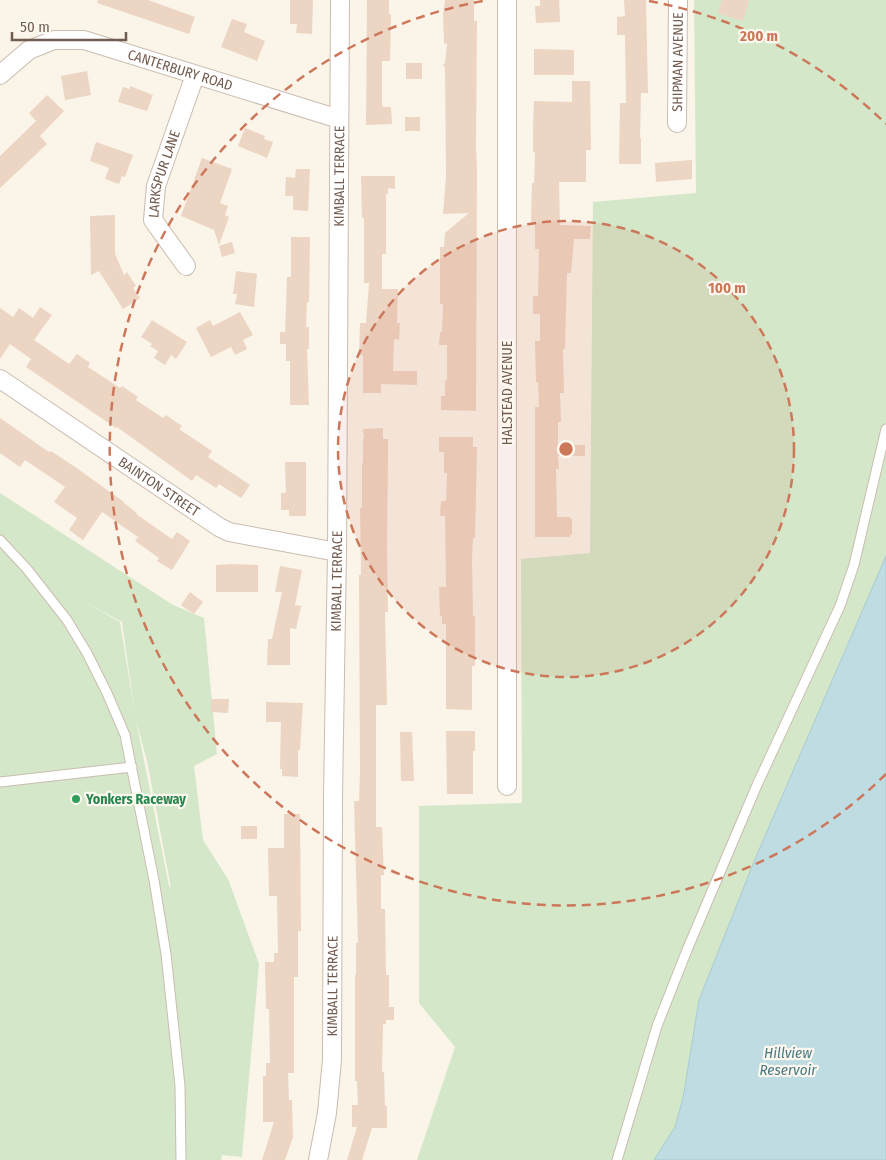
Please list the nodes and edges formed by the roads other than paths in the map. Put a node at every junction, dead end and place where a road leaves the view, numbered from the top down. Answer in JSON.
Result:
{"nodes":[{"id":1,"x":340,"y":0,"type":"edge"},
{"id":2,"x":507,"y":0,"type":"edge"},
{"id":3,"x":678,"y":0,"type":"edge"},
{"id":4,"x":0,"y":75,"type":"edge"},
{"id":5,"x":195,"y":75,"type":"junction"},
{"id":6,"x":339,"y":119,"type":"junction"},
{"id":7,"x":677,"y":123,"type":"dead end"},
{"id":8,"x":186,"y":266,"type":"dead end"},
{"id":9,"x":0,"y":379,"type":"edge"},
{"id":10,"x":886,"y":429,"type":"edge"},
{"id":11,"x":0,"y":540,"type":"edge"},
{"id":12,"x":337,"y":552,"type":"junction"},
{"id":13,"x":132,"y":767,"type":"junction"},
{"id":14,"x":0,"y":782,"type":"edge"},
{"id":15,"x":506,"y":786,"type":"dead end"},
{"id":16,"x":181,"y":1160,"type":"edge"},
{"id":17,"x":318,"y":1160,"type":"edge"},
{"id":18,"x":617,"y":1160,"type":"edge"}],
"edges":[{"from":1,"to":6,"type":"street","name":"KIMBALL TERRACE"},
{"from":2,"to":15,"type":"street","name":"HALSTEAD AVENUE"},
{"from":3,"to":7,"type":"street","name":"SHIPMAN AVENUE"},
{"from":4,"to":5,"type":"street","name":"CANTERBURY ROAD"},
{"from":5,"to":6,"type":"street","name":"CANTERBURY ROAD"},
{"from":5,"to":8,"type":"street","name":"LARKSPUR LANE"},
{"from":6,"to":12,"type":"street","name":"KIMBALL TERRACE"},
{"from":9,"to":12,"type":"street","name":"BAINTON STREET"},
{"from":10,"to":18,"type":"lane"},
{"from":11,"to":13,"type":"lane"},
{"from":12,"to":17,"type":"street","name":"KIMBALL TERRACE"},
{"from":13,"to":14,"type":"lane"},
{"from":13,"to":16,"type":"lane"}]}
